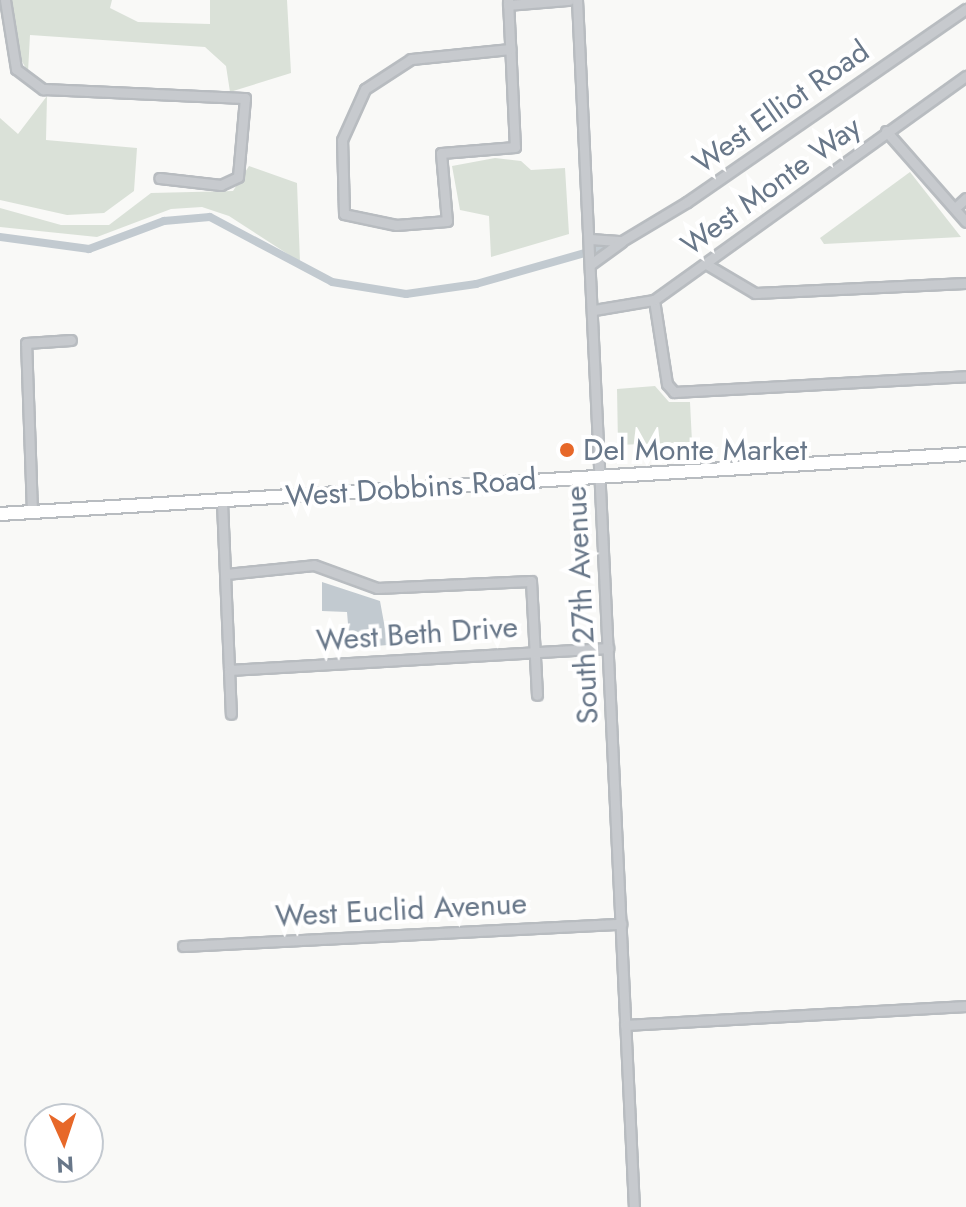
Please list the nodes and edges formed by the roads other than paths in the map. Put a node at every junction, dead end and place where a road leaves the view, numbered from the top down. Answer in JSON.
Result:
{"nodes":[{"id":1,"x":5,"y":0,"type":"edge"},
{"id":2,"x":569,"y":0,"type":"edge"},
{"id":3,"x":577,"y":0,"type":"edge"},
{"id":4,"x":508,"y":3,"type":"edge"},
{"id":5,"x":966,"y":9,"type":"edge"},
{"id":6,"x":510,"y":49,"type":"junction"},
{"id":7,"x":966,"y":76,"type":"edge"},
{"id":8,"x":886,"y":131,"type":"junction"},
{"id":9,"x":159,"y":178,"type":"dead end"},
{"id":10,"x":966,"y":198,"type":"edge"},
{"id":11,"x":955,"y":208,"type":"junction"},
{"id":12,"x":966,"y":222,"type":"edge"},
{"id":13,"x":622,"y":241,"type":"junction"},
{"id":14,"x":591,"y":252,"type":"junction"},
{"id":15,"x":706,"y":264,"type":"junction"},
{"id":16,"x":966,"y":283,"type":"edge"},
{"id":17,"x":654,"y":300,"type":"junction"},
{"id":18,"x":594,"y":310,"type":"junction"},
{"id":19,"x":71,"y":340,"type":"dead end"},
{"id":20,"x":966,"y":376,"type":"edge"},
{"id":21,"x":966,"y":454,"type":"edge"},
{"id":22,"x":601,"y":475,"type":"junction"},
{"id":23,"x":222,"y":502,"type":"junction"},
{"id":24,"x":32,"y":512,"type":"junction"},
{"id":25,"x":0,"y":514,"type":"edge"},
{"id":26,"x":226,"y":574,"type":"junction"},
{"id":27,"x":608,"y":648,"type":"junction"},
{"id":28,"x":535,"y":651,"type":"junction"},
{"id":29,"x":229,"y":670,"type":"junction"},
{"id":30,"x":537,"y":695,"type":"dead end"},
{"id":31,"x":231,"y":714,"type":"dead end"},
{"id":32,"x":621,"y":924,"type":"junction"},
{"id":33,"x":183,"y":946,"type":"dead end"},
{"id":34,"x":966,"y":1006,"type":"edge"},
{"id":35,"x":625,"y":1025,"type":"junction"},
{"id":36,"x":634,"y":1207,"type":"edge"}],
"edges":[{"from":1,"to":9,"type":"street"},
{"from":2,"to":4,"type":"street"},
{"from":3,"to":14,"type":"street","name":"South 27th Avenue"},
{"from":4,"to":6,"type":"street"},
{"from":5,"to":13,"type":"street","name":"West Elliot Road"},
{"from":6,"to":6,"type":"street"},
{"from":7,"to":8,"type":"street","name":"West Monte Way"},
{"from":8,"to":11,"type":"street"},
{"from":8,"to":15,"type":"street","name":"West Monte Way"},
{"from":10,"to":11,"type":"street"},
{"from":11,"to":12,"type":"street"},
{"from":13,"to":14,"type":"street"},
{"from":13,"to":14,"type":"street","name":"West Elliot Road"},
{"from":14,"to":18,"type":"street","name":"South 27th Avenue"},
{"from":15,"to":16,"type":"street"},
{"from":15,"to":17,"type":"street","name":"West Monte Way"},
{"from":17,"to":18,"type":"street","name":"West Monte Way"},
{"from":17,"to":20,"type":"street"},
{"from":18,"to":22,"type":"street","name":"South 27th Avenue"},
{"from":19,"to":24,"type":"street"},
{"from":21,"to":22,"type":"main road","name":"West Dobbins Road"},
{"from":22,"to":23,"type":"main road","name":"West Dobbins Road"},
{"from":22,"to":27,"type":"street","name":"South 27th Avenue"},
{"from":23,"to":24,"type":"main road","name":"West Dobbins Road"},
{"from":23,"to":26,"type":"street"},
{"from":24,"to":25,"type":"main road","name":"West Dobbins Road"},
{"from":26,"to":28,"type":"street"},
{"from":26,"to":29,"type":"street"},
{"from":27,"to":28,"type":"street","name":"West Beth Drive"},
{"from":27,"to":32,"type":"street","name":"South 27th Avenue"},
{"from":28,"to":29,"type":"street","name":"West Beth Drive"},
{"from":28,"to":30,"type":"street"},
{"from":29,"to":31,"type":"street"},
{"from":32,"to":33,"type":"street","name":"West Euclid Avenue"},
{"from":32,"to":35,"type":"street","name":"South 27th Avenue"},
{"from":34,"to":35,"type":"street"},
{"from":35,"to":36,"type":"street","name":"South 27th Avenue"}]}
